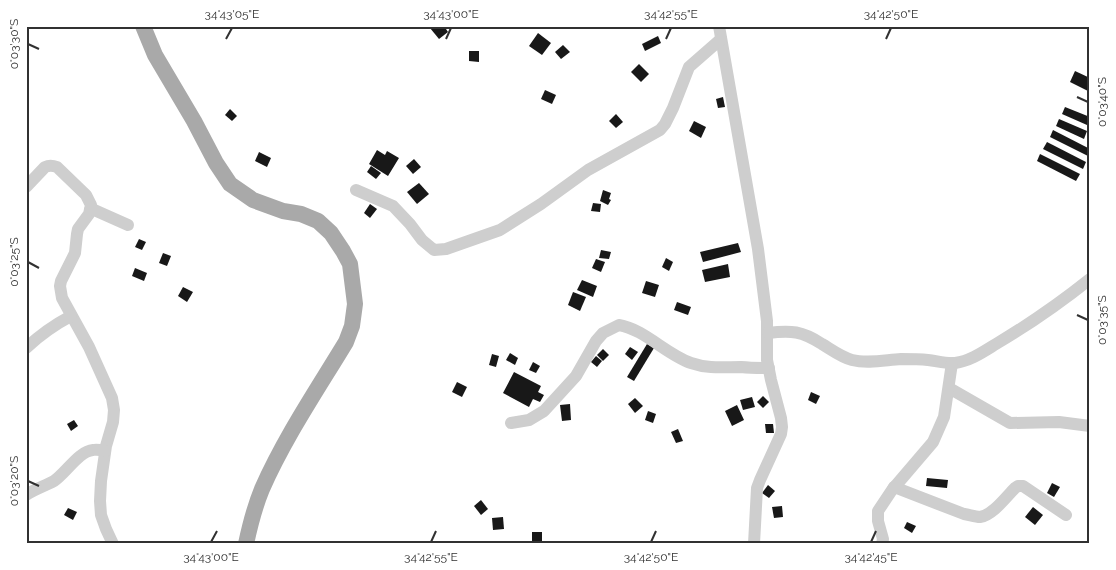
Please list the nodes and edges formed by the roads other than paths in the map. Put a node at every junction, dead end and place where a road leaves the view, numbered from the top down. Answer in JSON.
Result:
{"nodes":[{"id":1,"x":143,"y":26,"type":"edge"},
{"id":2,"x":719,"y":26,"type":"edge"},
{"id":3,"x":721,"y":39,"type":"junction"},
{"id":4,"x":26,"y":187,"type":"edge"},
{"id":5,"x":356,"y":190,"type":"dead end"},
{"id":6,"x":90,"y":210,"type":"junction"},
{"id":7,"x":128,"y":224,"type":"dead end"},
{"id":8,"x":1090,"y":279,"type":"edge"},
{"id":9,"x":72,"y":316,"type":"junction"},
{"id":10,"x":768,"y":333,"type":"junction"},
{"id":11,"x":26,"y":348,"type":"edge"},
{"id":12,"x":952,"y":363,"type":"junction"},
{"id":13,"x":769,"y":368,"type":"junction"},
{"id":14,"x":949,"y":388,"type":"junction"},
{"id":15,"x":511,"y":423,"type":"dead end"},
{"id":16,"x":1090,"y":426,"type":"edge"},
{"id":17,"x":105,"y":451,"type":"junction"},
{"id":18,"x":894,"y":487,"type":"junction"},
{"id":19,"x":26,"y":494,"type":"edge"},
{"id":20,"x":1066,"y":514,"type":"dead end"},
{"id":21,"x":112,"y":544,"type":"edge"},
{"id":22,"x":246,"y":544,"type":"edge"},
{"id":23,"x":754,"y":544,"type":"edge"},
{"id":24,"x":882,"y":544,"type":"edge"}],
"edges":[{"from":1,"to":22,"type":"main road"},
{"from":2,"to":3,"type":"street"},
{"from":3,"to":5,"type":"street"},
{"from":3,"to":10,"type":"street"},
{"from":4,"to":6,"type":"street"},
{"from":6,"to":7,"type":"street"},
{"from":6,"to":9,"type":"street"},
{"from":8,"to":12,"type":"street"},
{"from":9,"to":11,"type":"street"},
{"from":9,"to":17,"type":"street"},
{"from":10,"to":12,"type":"street"},
{"from":10,"to":13,"type":"street"},
{"from":12,"to":14,"type":"street"},
{"from":13,"to":15,"type":"street"},
{"from":13,"to":23,"type":"street"},
{"from":14,"to":16,"type":"street"},
{"from":14,"to":18,"type":"street"},
{"from":17,"to":19,"type":"street"},
{"from":17,"to":21,"type":"street"},
{"from":18,"to":20,"type":"street"},
{"from":18,"to":24,"type":"street"}]}
